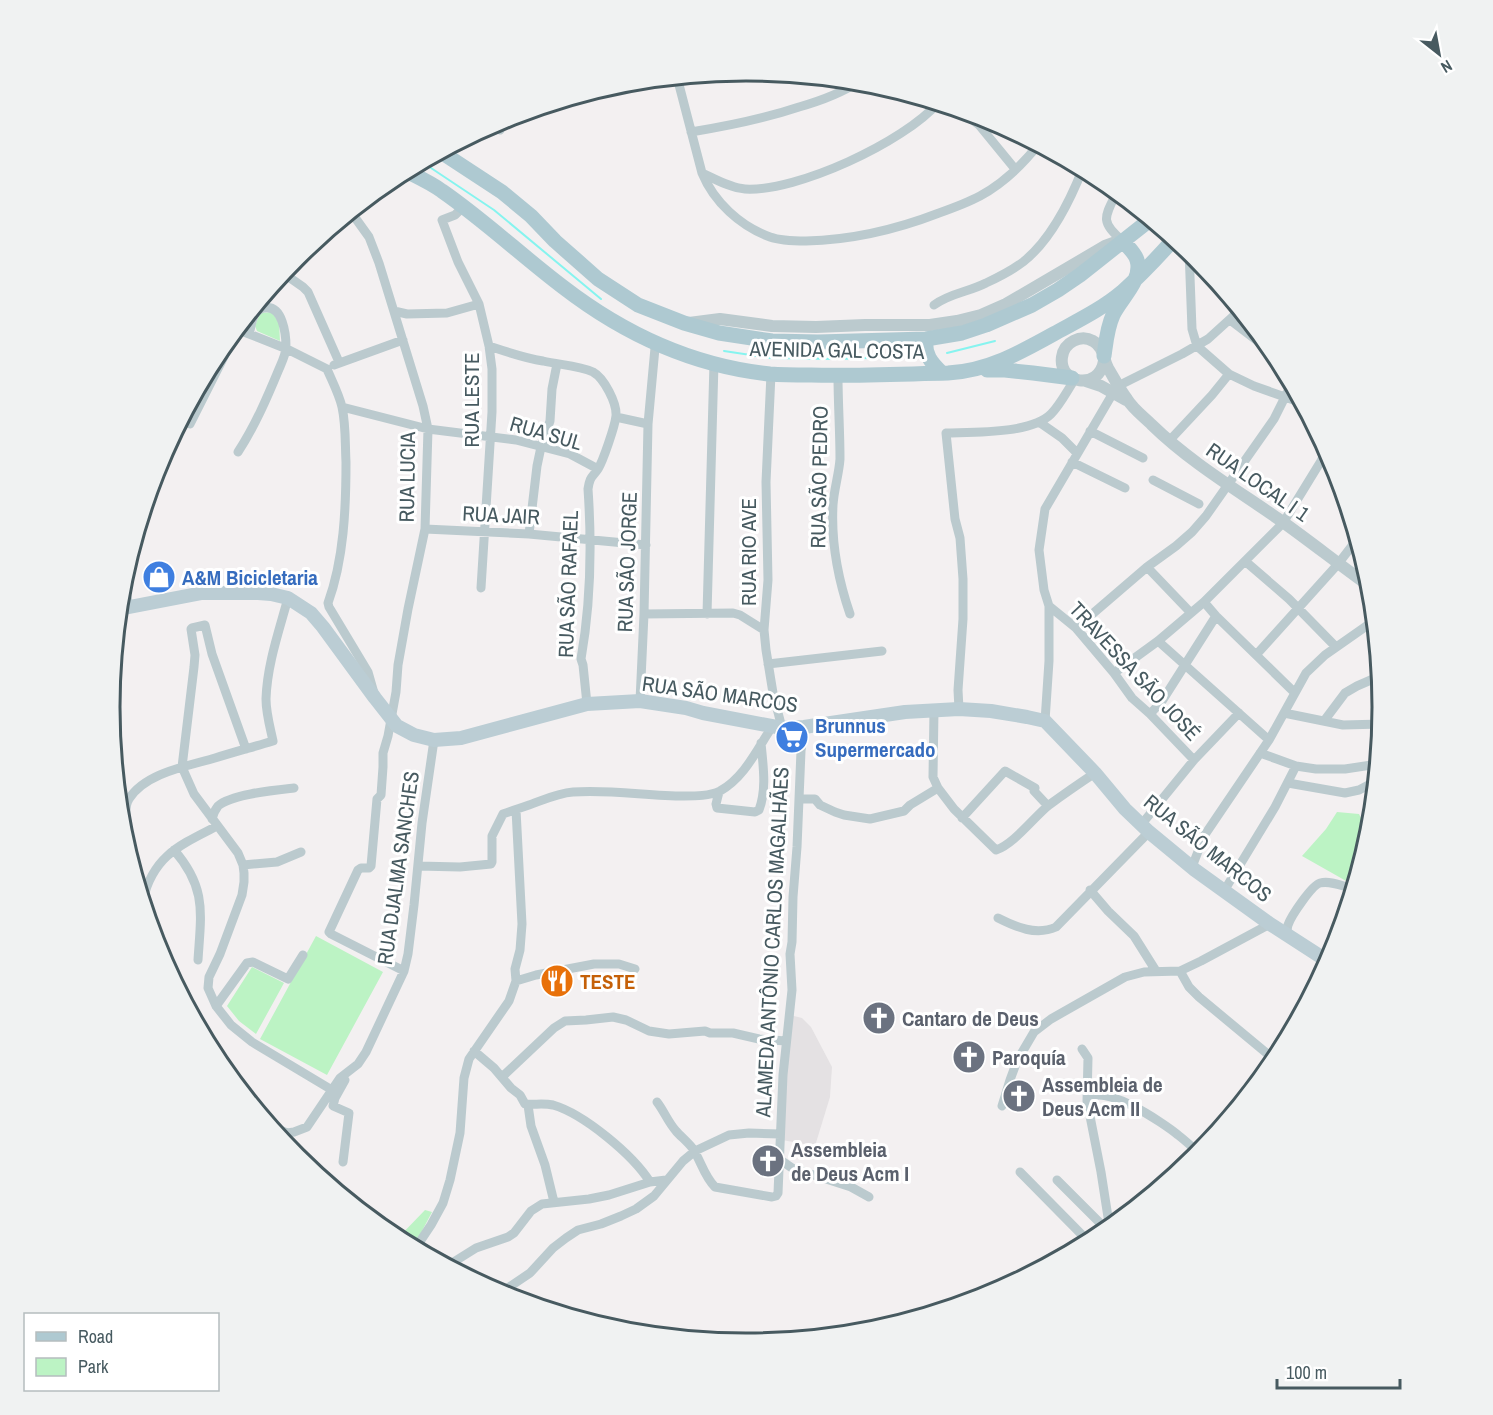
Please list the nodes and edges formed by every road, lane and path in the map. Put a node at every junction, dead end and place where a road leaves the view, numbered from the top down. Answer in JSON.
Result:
{"nodes":[{"id":1,"x":679,"y":85,"type":"edge"},
{"id":2,"x":846,"y":89,"type":"edge"},
{"id":3,"x":932,"y":109,"type":"edge"},
{"id":4,"x":979,"y":126,"type":"edge"},
{"id":5,"x":691,"y":132,"type":"junction"},
{"id":6,"x":1033,"y":151,"type":"edge"},
{"id":7,"x":448,"y":157,"type":"edge"},
{"id":8,"x":1015,"y":169,"type":"junction"},
{"id":9,"x":702,"y":173,"type":"junction"},
{"id":10,"x":415,"y":176,"type":"edge"},
{"id":11,"x":1079,"y":177,"type":"edge"},
{"id":12,"x":1113,"y":200,"type":"edge"},
{"id":13,"x":463,"y":207,"type":"junction"},
{"id":14,"x":355,"y":218,"type":"edge"},
{"id":15,"x":1145,"y":224,"type":"edge"},
{"id":16,"x":1123,"y":241,"type":"junction"},
{"id":17,"x":1169,"y":244,"type":"edge"},
{"id":18,"x":1190,"y":264,"type":"edge"},
{"id":19,"x":290,"y":278,"type":"edge"},
{"id":20,"x":1136,"y":279,"type":"junction"},
{"id":21,"x":478,"y":304,"type":"junction"},
{"id":22,"x":934,"y":305,"type":"dead end"},
{"id":23,"x":263,"y":308,"type":"edge"},
{"id":24,"x":394,"y":311,"type":"junction"},
{"id":25,"x":1235,"y":315,"type":"edge"},
{"id":26,"x":1230,"y":320,"type":"junction"},
{"id":27,"x":252,"y":322,"type":"edge"},
{"id":28,"x":684,"y":323,"type":"junction"},
{"id":29,"x":941,"y":324,"type":"junction"},
{"id":30,"x":245,"y":332,"type":"edge"},
{"id":31,"x":249,"y":334,"type":"junction"},
{"id":32,"x":1251,"y":335,"type":"edge"},
{"id":33,"x":926,"y":339,"type":"junction"},
{"id":34,"x":403,"y":340,"type":"junction"},
{"id":35,"x":653,"y":342,"type":"junction"},
{"id":36,"x":489,"y":346,"type":"junction"},
{"id":37,"x":1197,"y":346,"type":"junction"},
{"id":38,"x":287,"y":350,"type":"junction"},
{"id":39,"x":1104,"y":359,"type":"junction"},
{"id":40,"x":339,"y":362,"type":"junction"},
{"id":41,"x":714,"y":363,"type":"junction"},
{"id":42,"x":557,"y":364,"type":"junction"},
{"id":43,"x":327,"y":369,"type":"junction"},
{"id":44,"x":975,"y":370,"type":"junction"},
{"id":45,"x":771,"y":374,"type":"junction"},
{"id":46,"x":942,"y":374,"type":"junction"},
{"id":47,"x":1229,"y":374,"type":"junction"},
{"id":48,"x":838,"y":376,"type":"junction"},
{"id":49,"x":1076,"y":378,"type":"junction"},
{"id":50,"x":209,"y":386,"type":"edge"},
{"id":51,"x":1116,"y":389,"type":"junction"},
{"id":52,"x":1287,"y":391,"type":"edge"},
{"id":53,"x":1285,"y":396,"type":"junction"},
{"id":54,"x":1291,"y":399,"type":"edge"},
{"id":55,"x":342,"y":407,"type":"junction"},
{"id":56,"x":616,"y":417,"type":"junction"},
{"id":57,"x":1039,"y":422,"type":"junction"},
{"id":58,"x":190,"y":424,"type":"dead end"},
{"id":59,"x":648,"y":424,"type":"junction"},
{"id":60,"x":428,"y":429,"type":"junction"},
{"id":61,"x":1090,"y":431,"type":"junction"},
{"id":62,"x":490,"y":437,"type":"junction"},
{"id":63,"x":1169,"y":441,"type":"junction"},
{"id":64,"x":541,"y":447,"type":"junction"},
{"id":65,"x":238,"y":452,"type":"dead end"},
{"id":66,"x":1074,"y":458,"type":"junction"},
{"id":67,"x":1143,"y":458,"type":"dead end"},
{"id":68,"x":1322,"y":461,"type":"edge"},
{"id":69,"x":598,"y":469,"type":"junction"},
{"id":70,"x":1153,"y":480,"type":"dead end"},
{"id":71,"x":1228,"y":484,"type":"junction"},
{"id":72,"x":1125,"y":488,"type":"dead end"},
{"id":73,"x":1199,"y":504,"type":"dead end"},
{"id":74,"x":1283,"y":523,"type":"junction"},
{"id":75,"x":425,"y":529,"type":"junction"},
{"id":76,"x":485,"y":532,"type":"junction"},
{"id":77,"x":529,"y":534,"type":"junction"},
{"id":78,"x":589,"y":540,"type":"junction"},
{"id":79,"x":646,"y":545,"type":"junction"},
{"id":80,"x":1352,"y":546,"type":"edge"},
{"id":81,"x":1245,"y":561,"type":"junction"},
{"id":82,"x":1338,"y":564,"type":"junction"},
{"id":83,"x":1147,"y":567,"type":"junction"},
{"id":84,"x":1360,"y":579,"type":"edge"},
{"id":85,"x":481,"y":588,"type":"dead end"},
{"id":86,"x":288,"y":598,"type":"junction"},
{"id":87,"x":1204,"y":602,"type":"junction"},
{"id":88,"x":1050,"y":606,"type":"junction"},
{"id":89,"x":128,"y":607,"type":"edge"},
{"id":90,"x":1298,"y":608,"type":"junction"},
{"id":91,"x":1191,"y":613,"type":"junction"},
{"id":92,"x":644,"y":614,"type":"junction"},
{"id":93,"x":707,"y":614,"type":"junction"},
{"id":94,"x":850,"y":614,"type":"dead end"},
{"id":95,"x":1216,"y":616,"type":"junction"},
{"id":96,"x":1368,"y":625,"type":"edge"},
{"id":97,"x":1076,"y":628,"type":"junction"},
{"id":98,"x":765,"y":630,"type":"junction"},
{"id":99,"x":1158,"y":641,"type":"junction"},
{"id":100,"x":1335,"y":647,"type":"junction"},
{"id":101,"x":882,"y":651,"type":"dead end"},
{"id":102,"x":1256,"y":655,"type":"junction"},
{"id":103,"x":768,"y":664,"type":"junction"},
{"id":104,"x":1185,"y":665,"type":"junction"},
{"id":105,"x":1114,"y":673,"type":"junction"},
{"id":106,"x":1372,"y":679,"type":"edge"},
{"id":107,"x":1295,"y":693,"type":"junction"},
{"id":108,"x":375,"y":698,"type":"junction"},
{"id":109,"x":640,"y":701,"type":"junction"},
{"id":110,"x":587,"y":704,"type":"junction"},
{"id":111,"x":959,"y":709,"type":"junction"},
{"id":112,"x":934,"y":710,"type":"junction"},
{"id":113,"x":1239,"y":713,"type":"junction"},
{"id":114,"x":1284,"y":713,"type":"junction"},
{"id":115,"x":1150,"y":714,"type":"junction"},
{"id":116,"x":390,"y":718,"type":"junction"},
{"id":117,"x":1045,"y":722,"type":"junction"},
{"id":118,"x":1324,"y":722,"type":"junction"},
{"id":119,"x":1373,"y":724,"type":"edge"},
{"id":120,"x":777,"y":727,"type":"junction"},
{"id":121,"x":804,"y":727,"type":"junction"},
{"id":122,"x":434,"y":740,"type":"junction"},
{"id":123,"x":1269,"y":740,"type":"junction"},
{"id":124,"x":761,"y":743,"type":"junction"},
{"id":125,"x":246,"y":749,"type":"junction"},
{"id":126,"x":1260,"y":753,"type":"junction"},
{"id":127,"x":1194,"y":760,"type":"junction"},
{"id":128,"x":1370,"y":765,"type":"edge"},
{"id":129,"x":1296,"y":766,"type":"junction"},
{"id":130,"x":182,"y":767,"type":"junction"},
{"id":131,"x":1095,"y":772,"type":"junction"},
{"id":132,"x":1288,"y":783,"type":"junction"},
{"id":133,"x":1368,"y":785,"type":"edge"},
{"id":134,"x":294,"y":788,"type":"dead end"},
{"id":135,"x":938,"y":788,"type":"junction"},
{"id":136,"x":718,"y":792,"type":"junction"},
{"id":137,"x":799,"y":799,"type":"junction"},
{"id":138,"x":127,"y":803,"type":"edge"},
{"id":139,"x":1048,"y":806,"type":"junction"},
{"id":140,"x":516,"y":810,"type":"junction"},
{"id":141,"x":962,"y":818,"type":"junction"},
{"id":142,"x":214,"y":823,"type":"junction"},
{"id":143,"x":1144,"y":829,"type":"junction"},
{"id":144,"x":174,"y":850,"type":"junction"},
{"id":145,"x":301,"y":852,"type":"dead end"},
{"id":146,"x":243,"y":865,"type":"junction"},
{"id":147,"x":418,"y":866,"type":"junction"},
{"id":148,"x":1192,"y":867,"type":"junction"},
{"id":149,"x":146,"y":888,"type":"edge"},
{"id":150,"x":1347,"y":888,"type":"edge"},
{"id":151,"x":1090,"y":890,"type":"junction"},
{"id":152,"x":1224,"y":891,"type":"junction"},
{"id":153,"x":998,"y":918,"type":"dead end"},
{"id":154,"x":1269,"y":924,"type":"junction"},
{"id":155,"x":1287,"y":935,"type":"junction"},
{"id":156,"x":303,"y":955,"type":"dead end"},
{"id":157,"x":1321,"y":957,"type":"edge"},
{"id":158,"x":198,"y":960,"type":"dead end"},
{"id":159,"x":635,"y":969,"type":"dead end"},
{"id":160,"x":1180,"y":970,"type":"junction"},
{"id":161,"x":404,"y":971,"type":"junction"},
{"id":162,"x":1156,"y":971,"type":"junction"},
{"id":163,"x":516,"y":981,"type":"junction"},
{"id":164,"x":216,"y":1006,"type":"junction"},
{"id":165,"x":786,"y":1041,"type":"junction"},
{"id":166,"x":1082,"y":1049,"type":"dead end"},
{"id":167,"x":474,"y":1051,"type":"junction"},
{"id":168,"x":1268,"y":1054,"type":"edge"},
{"id":169,"x":358,"y":1064,"type":"junction"},
{"id":170,"x":502,"y":1077,"type":"junction"},
{"id":171,"x":332,"y":1090,"type":"junction"},
{"id":172,"x":1087,"y":1101,"type":"junction"},
{"id":173,"x":657,"y":1102,"type":"dead end"},
{"id":174,"x":528,"y":1105,"type":"junction"},
{"id":175,"x":1002,"y":1106,"type":"dead end"},
{"id":176,"x":286,"y":1132,"type":"edge"},
{"id":177,"x":780,"y":1134,"type":"junction"},
{"id":178,"x":1193,"y":1148,"type":"edge"},
{"id":179,"x":695,"y":1151,"type":"junction"},
{"id":180,"x":779,"y":1159,"type":"junction"},
{"id":181,"x":343,"y":1162,"type":"dead end"},
{"id":182,"x":1020,"y":1172,"type":"dead end"},
{"id":183,"x":666,"y":1180,"type":"junction"},
{"id":184,"x":650,"y":1182,"type":"junction"},
{"id":185,"x":1060,"y":1183,"type":"dead end"},
{"id":186,"x":869,"y":1197,"type":"dead end"},
{"id":187,"x":554,"y":1202,"type":"junction"},
{"id":188,"x":1108,"y":1219,"type":"edge"},
{"id":189,"x":1102,"y":1223,"type":"edge"},
{"id":190,"x":1083,"y":1236,"type":"edge"},
{"id":191,"x":420,"y":1242,"type":"edge"},
{"id":192,"x":455,"y":1261,"type":"edge"},
{"id":193,"x":510,"y":1287,"type":"edge"}],
"edges":[{"from":1,"to":5,"type":"street"},
{"from":2,"to":5,"type":"street"},
{"from":3,"to":9,"type":"street"},
{"from":4,"to":8,"type":"street"},
{"from":5,"to":9,"type":"street"},
{"from":6,"to":8,"type":"street"},
{"from":7,"to":28,"type":"main road","name":"AVENIDA GAL COSTA"},
{"from":8,"to":9,"type":"street"},
{"from":10,"to":13,"type":"main road","name":"AVENIDA GAL COSTA"},
{"from":11,"to":22,"type":"street"},
{"from":12,"to":16,"type":"street"},
{"from":13,"to":21,"type":"street","name":"RUA LESTE"},
{"from":13,"to":35,"type":"main road","name":"AVENIDA GAL COSTA"},
{"from":14,"to":24,"type":"street","name":"RUA LUCIA"},
{"from":15,"to":16,"type":"main road","name":"AVENIDA GAL COSTA"},
{"from":16,"to":20,"type":"main road"},
{"from":16,"to":29,"type":"street"},
{"from":16,"to":33,"type":"main road","name":"AVENIDA GAL COSTA"},
{"from":17,"to":20,"type":"main road","name":"AVENIDA GAL COSTA"},
{"from":18,"to":37,"type":"street"},
{"from":19,"to":40,"type":"street"},
{"from":20,"to":39,"type":"main road"},
{"from":20,"to":44,"type":"main road","name":"AVENIDA GAL COSTA"},
{"from":21,"to":24,"type":"street"},
{"from":21,"to":36,"type":"street","name":"RUA LESTE"},
{"from":23,"to":38,"type":"street"},
{"from":24,"to":34,"type":"street","name":"RUA LUCIA"},
{"from":25,"to":26,"type":"street"},
{"from":26,"to":32,"type":"street"},
{"from":26,"to":37,"type":"street"},
{"from":27,"to":31,"type":"street"},
{"from":28,"to":29,"type":"street"},
{"from":28,"to":33,"type":"main road","name":"AVENIDA GAL COSTA"},
{"from":29,"to":33,"type":"street"},
{"from":30,"to":31,"type":"street"},
{"from":31,"to":38,"type":"street"},
{"from":33,"to":46,"type":"main road"},
{"from":34,"to":40,"type":"street"},
{"from":34,"to":60,"type":"street","name":"RUA LUCIA"},
{"from":35,"to":41,"type":"main road","name":"AVENIDA GAL COSTA"},
{"from":35,"to":59,"type":"street","name":"RUA SÃO JORGE"},
{"from":36,"to":42,"type":"street"},
{"from":36,"to":62,"type":"street","name":"RUA LESTE"},
{"from":37,"to":47,"type":"street"},
{"from":37,"to":51,"type":"street"},
{"from":38,"to":43,"type":"street"},
{"from":38,"to":65,"type":"street"},
{"from":39,"to":49,"type":"street"},
{"from":39,"to":49,"type":"street"},
{"from":39,"to":51,"type":"street"},
{"from":40,"to":43,"type":"street"},
{"from":41,"to":45,"type":"main road","name":"AVENIDA GAL COSTA"},
{"from":41,"to":93,"type":"street"},
{"from":42,"to":56,"type":"street"},
{"from":42,"to":64,"type":"street"},
{"from":43,"to":55,"type":"street"},
{"from":44,"to":46,"type":"main road","name":"AVENIDA GAL COSTA"},
{"from":44,"to":49,"type":"main road"},
{"from":45,"to":48,"type":"main road","name":"AVENIDA GAL COSTA"},
{"from":45,"to":98,"type":"street","name":"RUA RIO AVE"},
{"from":46,"to":48,"type":"main road","name":"AVENIDA GAL COSTA"},
{"from":47,"to":53,"type":"street"},
{"from":47,"to":63,"type":"street"},
{"from":48,"to":94,"type":"street","name":"RUA SÃO PEDRO"},
{"from":49,"to":51,"type":"street","name":"RUA LOCAL I 1"},
{"from":49,"to":57,"type":"street"},
{"from":50,"to":58,"type":"street"},
{"from":51,"to":61,"type":"street"},
{"from":51,"to":63,"type":"street","name":"RUA LOCAL I 1"},
{"from":52,"to":53,"type":"street"},
{"from":53,"to":54,"type":"street"},
{"from":53,"to":71,"type":"street"},
{"from":55,"to":60,"type":"street","name":"RUA SUL"},
{"from":55,"to":108,"type":"street"},
{"from":56,"to":59,"type":"street"},
{"from":56,"to":69,"type":"street","name":"RUA SÃO RAFAEL"},
{"from":57,"to":66,"type":"street"},
{"from":57,"to":111,"type":"street"},
{"from":59,"to":79,"type":"street","name":"RUA SÃO JORGE"},
{"from":60,"to":62,"type":"street","name":"RUA SUL"},
{"from":60,"to":75,"type":"street","name":"RUA LUCIA"},
{"from":61,"to":66,"type":"street"},
{"from":61,"to":67,"type":"street"},
{"from":62,"to":64,"type":"street","name":"RUA SUL"},
{"from":62,"to":76,"type":"street","name":"RUA LESTE"},
{"from":63,"to":71,"type":"street","name":"RUA LOCAL I 1"},
{"from":64,"to":69,"type":"street","name":"RUA SUL"},
{"from":64,"to":77,"type":"street"},
{"from":66,"to":72,"type":"street"},
{"from":66,"to":88,"type":"street"},
{"from":68,"to":74,"type":"street"},
{"from":69,"to":78,"type":"street","name":"RUA SÃO RAFAEL"},
{"from":70,"to":73,"type":"street"},
{"from":71,"to":74,"type":"street","name":"RUA LOCAL I 1"},
{"from":71,"to":83,"type":"street"},
{"from":74,"to":81,"type":"street"},
{"from":74,"to":82,"type":"street","name":"RUA LOCAL I 1"},
{"from":75,"to":76,"type":"street","name":"RUA JAIR"},
{"from":75,"to":116,"type":"street","name":"RUA LUCIA"},
{"from":76,"to":77,"type":"street","name":"RUA JAIR"},
{"from":76,"to":85,"type":"street","name":"RUA LESTE"},
{"from":77,"to":78,"type":"street","name":"RUA JAIR"},
{"from":78,"to":79,"type":"street","name":"RUA JAIR"},
{"from":78,"to":110,"type":"street","name":"RUA SÃO RAFAEL"},
{"from":79,"to":92,"type":"street","name":"RUA SÃO JORGE"},
{"from":80,"to":82,"type":"street"},
{"from":81,"to":87,"type":"street"},
{"from":81,"to":90,"type":"street"},
{"from":82,"to":84,"type":"street","name":"RUA LOCAL I 1"},
{"from":82,"to":90,"type":"street"},
{"from":83,"to":91,"type":"street"},
{"from":83,"to":97,"type":"street"},
{"from":86,"to":89,"type":"main road","name":"RUA SÃO MARCOS"},
{"from":86,"to":108,"type":"main road","name":"RUA SÃO MARCOS"},
{"from":86,"to":125,"type":"street"},
{"from":87,"to":91,"type":"street"},
{"from":87,"to":95,"type":"street"},
{"from":88,"to":97,"type":"street","name":"TRAVESSA SÃO JOSÉ"},
{"from":88,"to":117,"type":"street"},
{"from":90,"to":100,"type":"street"},
{"from":90,"to":102,"type":"street"},
{"from":91,"to":99,"type":"street"},
{"from":92,"to":93,"type":"street"},
{"from":92,"to":109,"type":"street","name":"RUA SÃO JORGE"},
{"from":93,"to":98,"type":"street"},
{"from":95,"to":102,"type":"street"},
{"from":95,"to":104,"type":"street"},
{"from":96,"to":100,"type":"street"},
{"from":97,"to":105,"type":"street","name":"TRAVESSA SÃO JOSÉ"},
{"from":98,"to":103,"type":"street","name":"RUA RIO AVE"},
{"from":99,"to":104,"type":"street"},
{"from":99,"to":105,"type":"street"},
{"from":100,"to":107,"type":"street"},
{"from":101,"to":103,"type":"street"},
{"from":102,"to":107,"type":"street"},
{"from":103,"to":120,"type":"street","name":"RUA RIO AVE"},
{"from":104,"to":113,"type":"street"},
{"from":104,"to":115,"type":"street"},
{"from":105,"to":115,"type":"street","name":"TRAVESSA SÃO JOSÉ"},
{"from":106,"to":118,"type":"street"},
{"from":107,"to":114,"type":"street"},
{"from":108,"to":116,"type":"main road","name":"RUA SÃO MARCOS"},
{"from":109,"to":110,"type":"main road","name":"RUA SÃO MARCOS"},
{"from":109,"to":120,"type":"main road","name":"RUA SÃO MARCOS"},
{"from":110,"to":122,"type":"main road","name":"RUA SÃO MARCOS"},
{"from":111,"to":112,"type":"main road","name":"RUA SÃO MARCOS"},
{"from":111,"to":117,"type":"main road","name":"RUA SÃO MARCOS"},
{"from":112,"to":121,"type":"main road","name":"RUA SÃO MARCOS"},
{"from":112,"to":135,"type":"street"},
{"from":113,"to":123,"type":"street"},
{"from":113,"to":127,"type":"street"},
{"from":114,"to":118,"type":"street"},
{"from":114,"to":123,"type":"street"},
{"from":115,"to":127,"type":"street","name":"TRAVESSA SÃO JOSÉ"},
{"from":116,"to":122,"type":"main road","name":"RUA SÃO MARCOS"},
{"from":116,"to":161,"type":"street","name":"RUA LUCIA"},
{"from":117,"to":131,"type":"main road","name":"RUA SÃO MARCOS"},
{"from":118,"to":119,"type":"street"},
{"from":120,"to":121,"type":"main road","name":"RUA SÃO MARCOS"},
{"from":120,"to":124,"type":"street"},
{"from":121,"to":137,"type":"street","name":"ALAMEDA ANTÔNIO CARLOS MAGALHÃES"},
{"from":122,"to":147,"type":"street","name":"RUA DJALMA SANCHES"},
{"from":123,"to":126,"type":"street"},
{"from":124,"to":136,"type":"street"},
{"from":124,"to":136,"type":"street"},
{"from":125,"to":130,"type":"street"},
{"from":125,"to":130,"type":"street"},
{"from":126,"to":129,"type":"street"},
{"from":126,"to":148,"type":"street"},
{"from":127,"to":143,"type":"street"},
{"from":128,"to":129,"type":"street"},
{"from":129,"to":132,"type":"street"},
{"from":130,"to":138,"type":"street"},
{"from":130,"to":142,"type":"street"},
{"from":131,"to":139,"type":"street"},
{"from":131,"to":143,"type":"main road","name":"RUA SÃO MARCOS"},
{"from":132,"to":133,"type":"street"},
{"from":132,"to":152,"type":"street"},
{"from":134,"to":142,"type":"street"},
{"from":135,"to":137,"type":"street"},
{"from":135,"to":141,"type":"street"},
{"from":136,"to":140,"type":"street"},
{"from":137,"to":165,"type":"street","name":"ALAMEDA ANTÔNIO CARLOS MAGALHÃES"},
{"from":139,"to":141,"type":"street"},
{"from":139,"to":141,"type":"street"},
{"from":140,"to":147,"type":"street"},
{"from":140,"to":163,"type":"street"},
{"from":142,"to":144,"type":"street"},
{"from":142,"to":146,"type":"street"},
{"from":143,"to":148,"type":"main road","name":"RUA SÃO MARCOS"},
{"from":143,"to":151,"type":"street"},
{"from":144,"to":149,"type":"street"},
{"from":144,"to":158,"type":"street"},
{"from":145,"to":146,"type":"street"},
{"from":146,"to":164,"type":"street"},
{"from":147,"to":161,"type":"street","name":"RUA DJALMA SANCHES"},
{"from":148,"to":152,"type":"main road","name":"RUA SÃO MARCOS"},
{"from":150,"to":155,"type":"street"},
{"from":151,"to":153,"type":"street"},
{"from":151,"to":162,"type":"street"},
{"from":152,"to":154,"type":"main road","name":"RUA SÃO MARCOS"},
{"from":154,"to":155,"type":"main road","name":"RUA SÃO MARCOS"},
{"from":154,"to":160,"type":"street"},
{"from":155,"to":157,"type":"main road","name":"RUA SÃO MARCOS"},
{"from":156,"to":164,"type":"street"},
{"from":159,"to":163,"type":"street"},
{"from":160,"to":162,"type":"street"},
{"from":160,"to":168,"type":"street"},
{"from":161,"to":169,"type":"street","name":"RUA DJALMA SANCHES"},
{"from":162,"to":175,"type":"street"},
{"from":163,"to":167,"type":"street"},
{"from":164,"to":171,"type":"street"},
{"from":165,"to":170,"type":"street"},
{"from":165,"to":177,"type":"street","name":"ALAMEDA ANTÔNIO CARLOS MAGALHÃES"},
{"from":166,"to":172,"type":"street"},
{"from":167,"to":170,"type":"street"},
{"from":167,"to":191,"type":"street"},
{"from":169,"to":171,"type":"street","name":"RUA DJALMA SANCHES"},
{"from":169,"to":181,"type":"street","name":"RUA DJALMA SANCHES"},
{"from":170,"to":174,"type":"street"},
{"from":171,"to":176,"type":"street","name":"RUA DJALMA SANCHES"},
{"from":172,"to":178,"type":"street"},
{"from":172,"to":188,"type":"street"},
{"from":173,"to":179,"type":"street"},
{"from":174,"to":184,"type":"street"},
{"from":174,"to":187,"type":"street"},
{"from":177,"to":179,"type":"street"},
{"from":177,"to":180,"type":"street","name":"ALAMEDA ANTÔNIO CARLOS MAGALHÃES"},
{"from":179,"to":180,"type":"street","name":"ALAMEDA ANTÔNIO CARLOS MAGALHÃES"},
{"from":179,"to":183,"type":"street"},
{"from":180,"to":186,"type":"street"},
{"from":182,"to":190,"type":"street"},
{"from":183,"to":184,"type":"street"},
{"from":183,"to":193,"type":"street"},
{"from":184,"to":187,"type":"street"},
{"from":185,"to":189,"type":"street"},
{"from":187,"to":192,"type":"street"}]}
